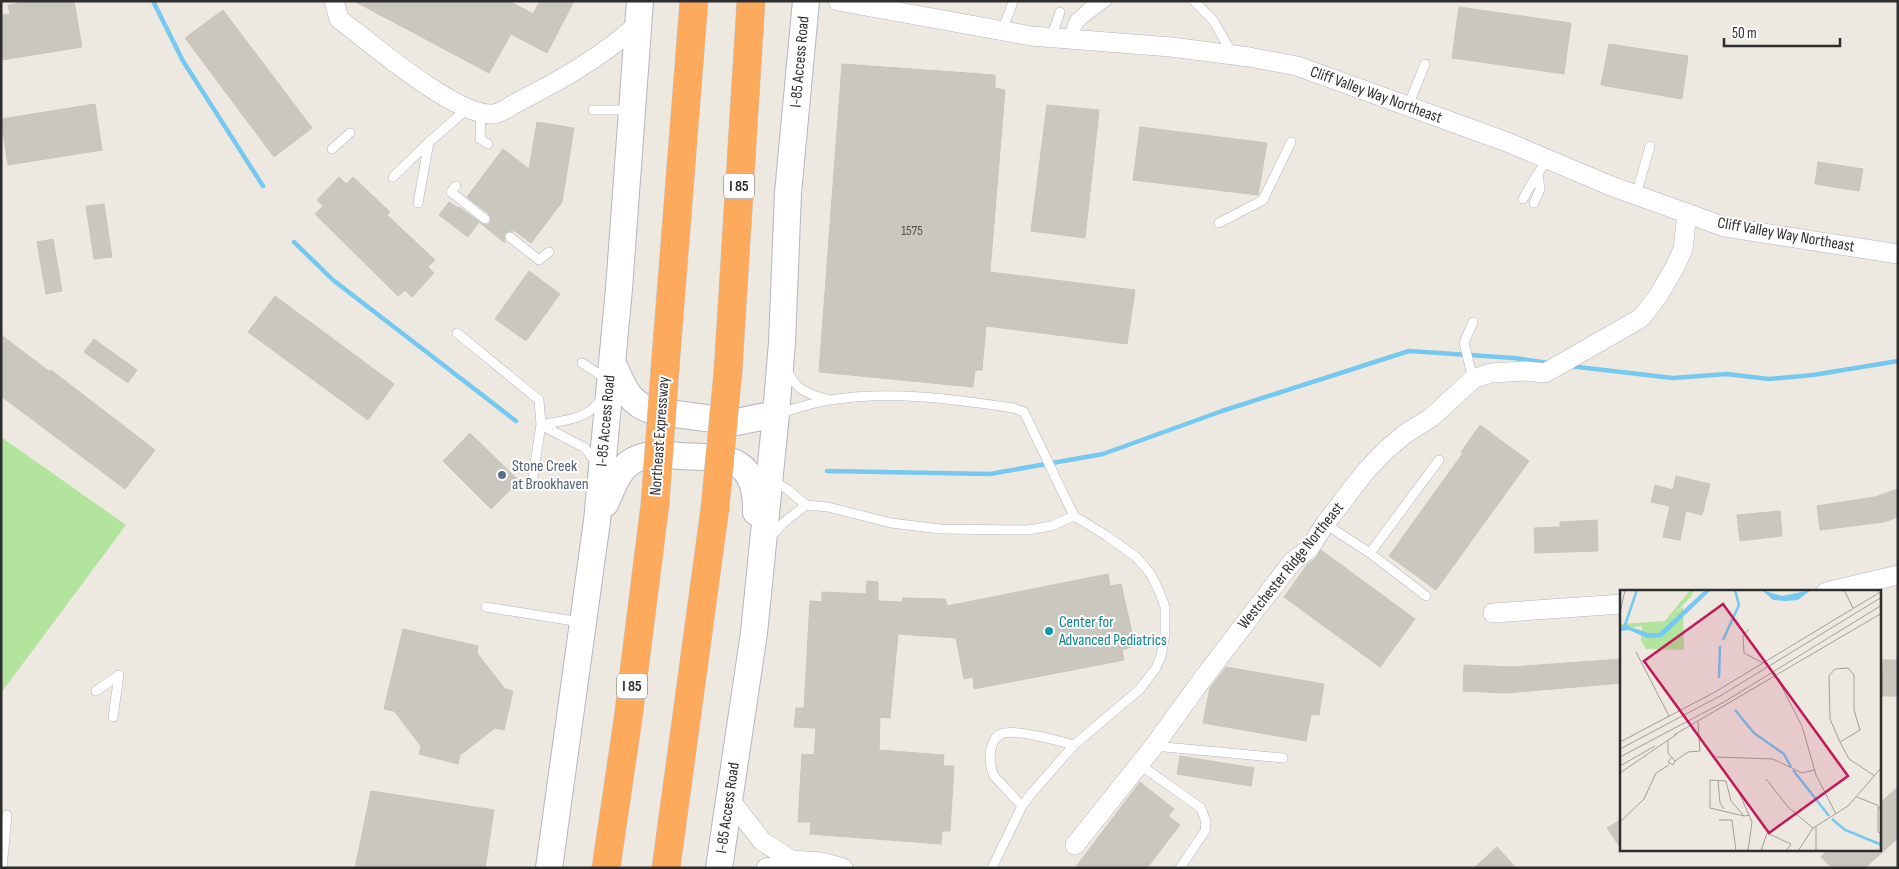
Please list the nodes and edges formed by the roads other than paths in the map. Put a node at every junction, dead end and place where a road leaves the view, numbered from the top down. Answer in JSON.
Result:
{"nodes":[{"id":1,"x":334,"y":1,"type":"edge"},
{"id":2,"x":694,"y":1,"type":"edge"},
{"id":3,"x":751,"y":1,"type":"edge"},
{"id":4,"x":806,"y":1,"type":"edge"},
{"id":5,"x":1095,"y":1,"type":"edge"},
{"id":6,"x":1107,"y":1,"type":"edge"},
{"id":7,"x":1188,"y":1,"type":"edge"},
{"id":8,"x":847,"y":2,"type":"edge"},
{"id":9,"x":1013,"y":2,"type":"edge"},
{"id":10,"x":1198,"y":2,"type":"edge"},
{"id":11,"x":1060,"y":12,"type":"dead end"},
{"id":12,"x":639,"y":13,"type":"edge"},
{"id":13,"x":1002,"y":31,"type":"junction"},
{"id":14,"x":1059,"y":38,"type":"junction"},
{"id":15,"x":1234,"y":55,"type":"junction"},
{"id":16,"x":1425,"y":64,"type":"dead end"},
{"id":17,"x":1408,"y":106,"type":"junction"},
{"id":18,"x":593,"y":110,"type":"dead end"},
{"id":19,"x":632,"y":110,"type":"junction"},
{"id":20,"x":474,"y":111,"type":"junction"},
{"id":21,"x":350,"y":133,"type":"dead end"},
{"id":22,"x":429,"y":142,"type":"junction"},
{"id":23,"x":1291,"y":142,"type":"dead end"},
{"id":24,"x":488,"y":144,"type":"dead end"},
{"id":25,"x":1650,"y":146,"type":"dead end"},
{"id":26,"x":332,"y":149,"type":"dead end"},
{"id":27,"x":1547,"y":159,"type":"junction"},
{"id":28,"x":1538,"y":176,"type":"junction"},
{"id":29,"x":393,"y":177,"type":"dead end"},
{"id":30,"x":456,"y":186,"type":"dead end"},
{"id":31,"x":1636,"y":195,"type":"junction"},
{"id":32,"x":1523,"y":199,"type":"dead end"},
{"id":33,"x":418,"y":203,"type":"dead end"},
{"id":34,"x":1534,"y":203,"type":"dead end"},
{"id":35,"x":1687,"y":213,"type":"junction"},
{"id":36,"x":485,"y":219,"type":"dead end"},
{"id":37,"x":1219,"y":223,"type":"dead end"},
{"id":38,"x":510,"y":237,"type":"dead end"},
{"id":39,"x":549,"y":252,"type":"dead end"},
{"id":40,"x":1898,"y":254,"type":"edge"},
{"id":41,"x":1473,"y":322,"type":"dead end"},
{"id":42,"x":457,"y":333,"type":"dead end"},
{"id":43,"x":782,"y":343,"type":"junction"},
{"id":44,"x":582,"y":363,"type":"dead end"},
{"id":45,"x":611,"y":372,"type":"junction"},
{"id":46,"x":1473,"y":379,"type":"junction"},
{"id":47,"x":829,"y":400,"type":"junction"},
{"id":48,"x":776,"y":414,"type":"junction"},
{"id":49,"x":736,"y":422,"type":"junction"},
{"id":50,"x":541,"y":425,"type":"junction"},
{"id":51,"x":1439,"y":460,"type":"dead end"},
{"id":52,"x":757,"y":471,"type":"junction"},
{"id":53,"x":602,"y":474,"type":"junction"},
{"id":54,"x":532,"y":482,"type":"dead end"},
{"id":55,"x":806,"y":505,"type":"junction"},
{"id":56,"x":1074,"y":516,"type":"junction"},
{"id":57,"x":597,"y":521,"type":"junction"},
{"id":58,"x":1326,"y":524,"type":"junction"},
{"id":59,"x":762,"y":548,"type":"junction"},
{"id":60,"x":1370,"y":553,"type":"junction"},
{"id":61,"x":1898,"y":575,"type":"edge"},
{"id":62,"x":1834,"y":590,"type":"edge"},
{"id":63,"x":1426,"y":596,"type":"dead end"},
{"id":64,"x":1620,"y":604,"type":"edge"},
{"id":65,"x":486,"y":606,"type":"dead end"},
{"id":66,"x":1492,"y":613,"type":"dead end"},
{"id":67,"x":583,"y":622,"type":"junction"},
{"id":68,"x":754,"y":633,"type":"junction"},
{"id":69,"x":96,"y":691,"type":"dead end"},
{"id":70,"x":113,"y":717,"type":"dead end"},
{"id":71,"x":1074,"y":745,"type":"junction"},
{"id":72,"x":1154,"y":746,"type":"junction"},
{"id":73,"x":1283,"y":758,"type":"dead end"},
{"id":74,"x":1139,"y":764,"type":"junction"},
{"id":75,"x":730,"y":800,"type":"junction"},
{"id":76,"x":1022,"y":806,"type":"junction"},
{"id":77,"x":7,"y":814,"type":"dead end"},
{"id":78,"x":1076,"y":845,"type":"dead end"},
{"id":79,"x":791,"y":860,"type":"junction"},
{"id":80,"x":2,"y":868,"type":"edge"},
{"id":81,"x":549,"y":868,"type":"edge"},
{"id":82,"x":606,"y":868,"type":"edge"},
{"id":83,"x":666,"y":868,"type":"edge"},
{"id":84,"x":719,"y":868,"type":"edge"},
{"id":85,"x":766,"y":868,"type":"edge"},
{"id":86,"x":843,"y":868,"type":"edge"},
{"id":87,"x":992,"y":868,"type":"edge"},
{"id":88,"x":1180,"y":868,"type":"edge"}],
"edges":[{"from":1,"to":20,"type":"street"},
{"from":2,"to":82,"type":"highway","name":"Northeast Expressway","number":"I 85","bridge":true},
{"from":3,"to":83,"type":"highway","number":"I 85","bridge":true},
{"from":4,"to":43,"type":"main road","name":"I-85 Access Road"},
{"from":5,"to":14,"type":"lane"},
{"from":6,"to":14,"type":"lane"},
{"from":7,"to":10,"type":"lane"},
{"from":8,"to":13,"type":"street","name":"Cliff Valley Way Northeast"},
{"from":9,"to":13,"type":"lane"},
{"from":10,"to":15,"type":"lane"},
{"from":11,"to":14,"type":"lane"},
{"from":12,"to":19,"type":"main road","name":"I-85 Access Road"},
{"from":12,"to":20,"type":"street"},
{"from":13,"to":14,"type":"street","name":"Cliff Valley Way Northeast"},
{"from":14,"to":15,"type":"street","name":"Cliff Valley Way Northeast"},
{"from":15,"to":17,"type":"street","name":"Cliff Valley Way Northeast"},
{"from":16,"to":17,"type":"lane"},
{"from":17,"to":27,"type":"street","name":"Cliff Valley Way Northeast"},
{"from":18,"to":19,"type":"lane"},
{"from":19,"to":45,"type":"main road","name":"I-85 Access Road"},
{"from":20,"to":22,"type":"lane"},
{"from":20,"to":24,"type":"lane"},
{"from":21,"to":26,"type":"lane"},
{"from":22,"to":29,"type":"lane"},
{"from":22,"to":33,"type":"lane"},
{"from":23,"to":37,"type":"lane"},
{"from":25,"to":31,"type":"lane"},
{"from":27,"to":28,"type":"lane"},
{"from":27,"to":31,"type":"street","name":"Cliff Valley Way Northeast"},
{"from":28,"to":32,"type":"lane"},
{"from":28,"to":34,"type":"lane"},
{"from":30,"to":36,"type":"lane"},
{"from":31,"to":35,"type":"street","name":"Cliff Valley Way Northeast"},
{"from":35,"to":40,"type":"street","name":"Cliff Valley Way Northeast"},
{"from":35,"to":46,"type":"street","name":"Westchester Ridge Northeast"},
{"from":38,"to":39,"type":"lane"},
{"from":41,"to":46,"type":"lane"},
{"from":42,"to":50,"type":"lane"},
{"from":43,"to":47,"type":"lane"},
{"from":43,"to":48,"type":"main road","name":"I-85 Access Road"},
{"from":43,"to":49,"type":"main road"},
{"from":44,"to":45,"type":"lane"},
{"from":45,"to":49,"type":"main road"},
{"from":45,"to":50,"type":"lane"},
{"from":45,"to":53,"type":"main road","name":"I-85 Access Road"},
{"from":46,"to":58,"type":"street","name":"Westchester Ridge Northeast"},
{"from":47,"to":48,"type":"lane"},
{"from":47,"to":56,"type":"lane"},
{"from":48,"to":49,"type":"main road"},
{"from":48,"to":52,"type":"main road","name":"I-85 Access Road"},
{"from":50,"to":53,"type":"lane"},
{"from":50,"to":54,"type":"lane"},
{"from":51,"to":60,"type":"lane"},
{"from":52,"to":55,"type":"lane"},
{"from":52,"to":57,"type":"main road"},
{"from":52,"to":59,"type":"main road","name":"I-85 Access Road"},
{"from":52,"to":68,"type":"main road"},
{"from":53,"to":57,"type":"main road","name":"I-85 Access Road"},
{"from":55,"to":56,"type":"lane"},
{"from":55,"to":59,"type":"lane"},
{"from":56,"to":71,"type":"lane"},
{"from":57,"to":67,"type":"main road","name":"I-85 Access Road"},
{"from":58,"to":60,"type":"lane"},
{"from":58,"to":72,"type":"street","name":"Westchester Ridge Northeast"},
{"from":59,"to":68,"type":"main road","name":"I-85 Access Road"},
{"from":60,"to":63,"type":"lane"},
{"from":61,"to":62,"type":"street"},
{"from":64,"to":66,"type":"street"},
{"from":65,"to":67,"type":"lane"},
{"from":67,"to":81,"type":"main road","name":"I-85 Access Road"},
{"from":68,"to":75,"type":"main road","name":"I-85 Access Road"},
{"from":69,"to":70,"type":"lane"},
{"from":71,"to":76,"type":"lane"},
{"from":71,"to":76,"type":"lane"},
{"from":72,"to":73,"type":"lane"},
{"from":72,"to":74,"type":"street","name":"Westchester Ridge Northeast"},
{"from":74,"to":78,"type":"street","name":"Westchester Ridge Northeast"},
{"from":74,"to":88,"type":"lane"},
{"from":75,"to":79,"type":"street"},
{"from":75,"to":84,"type":"main road","name":"I-85 Access Road"},
{"from":76,"to":87,"type":"lane"},
{"from":77,"to":80,"type":"lane"},
{"from":79,"to":85,"type":"street"},
{"from":79,"to":86,"type":"street"}]}
